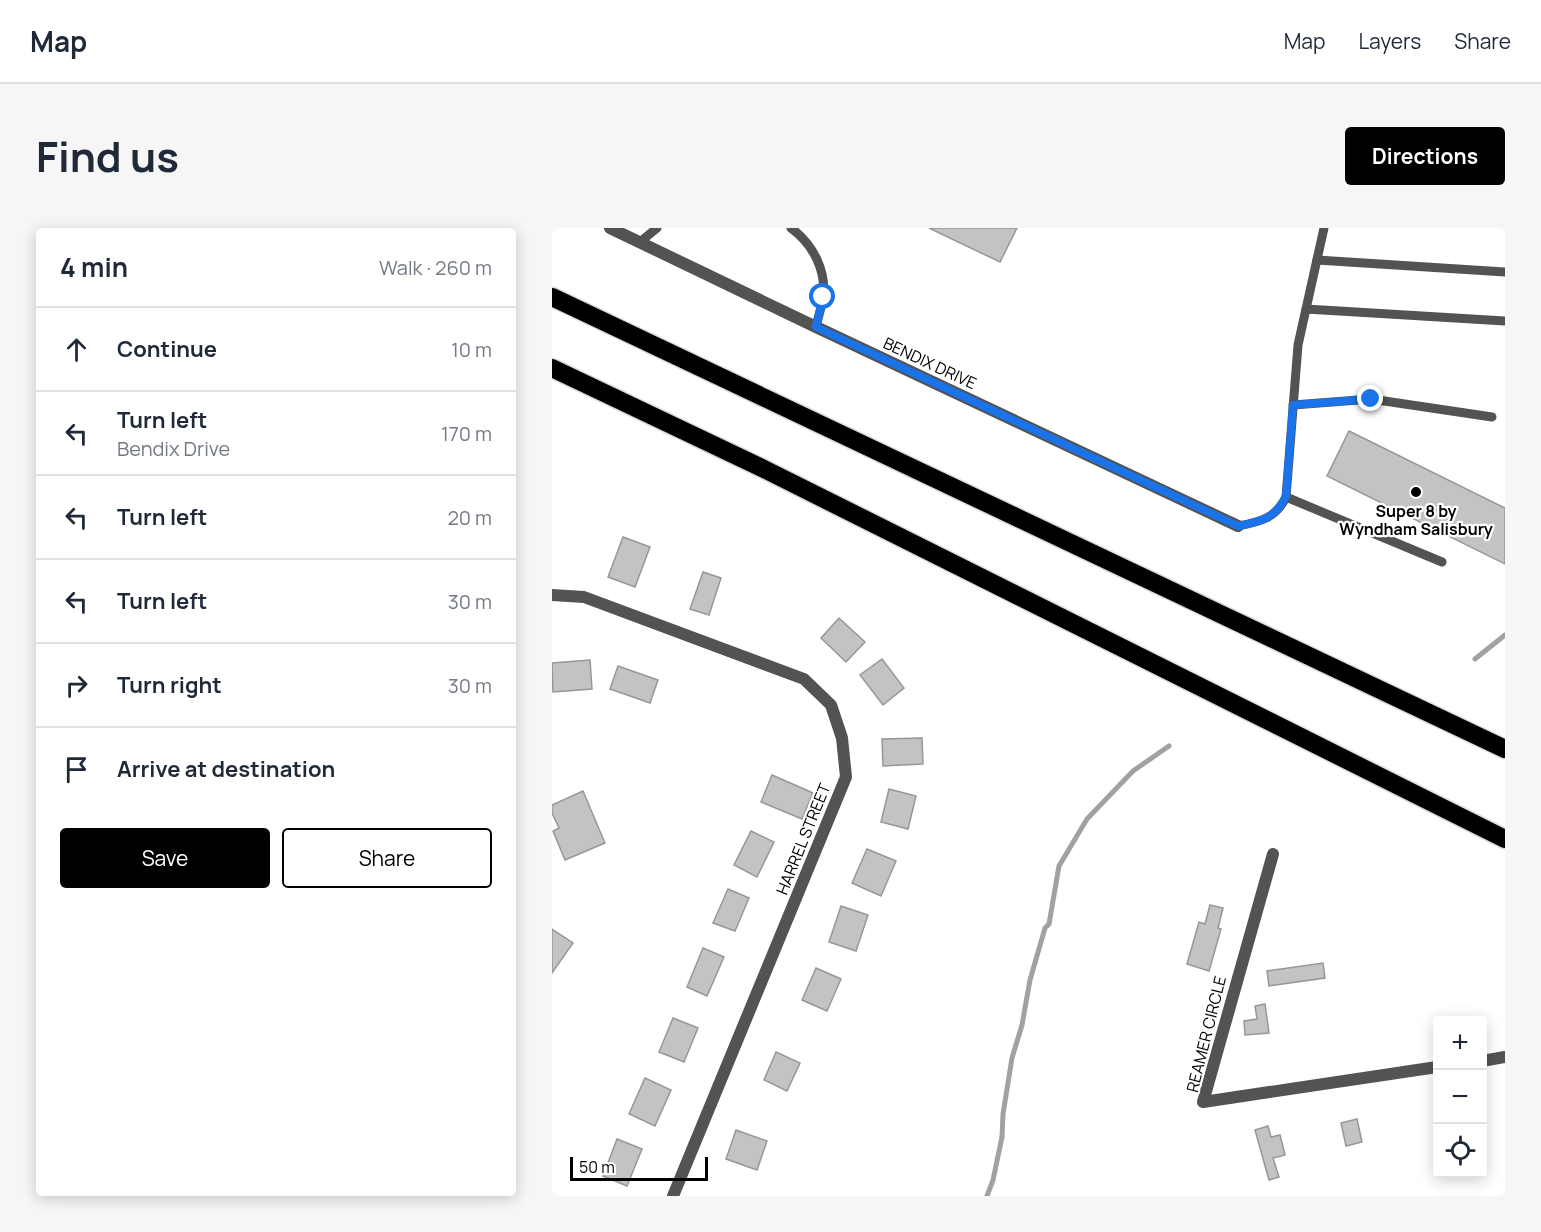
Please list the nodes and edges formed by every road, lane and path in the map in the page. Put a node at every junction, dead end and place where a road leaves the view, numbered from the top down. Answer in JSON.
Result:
{"nodes":[{"id":1,"x":610,"y":228,"type":"edge"},
{"id":2,"x":657,"y":228,"type":"edge"},
{"id":3,"x":791,"y":228,"type":"edge"},
{"id":4,"x":1324,"y":228,"type":"edge"},
{"id":5,"x":640,"y":242,"type":"junction"},
{"id":6,"x":1317,"y":260,"type":"junction"},
{"id":7,"x":1505,"y":272,"type":"edge"},
{"id":8,"x":552,"y":297,"type":"edge"},
{"id":9,"x":1306,"y":309,"type":"junction"},
{"id":10,"x":1505,"y":321,"type":"edge"},
{"id":11,"x":816,"y":327,"type":"junction"},
{"id":12,"x":552,"y":368,"type":"edge"},
{"id":13,"x":1293,"y":405,"type":"junction"},
{"id":14,"x":1492,"y":417,"type":"dead end"},
{"id":15,"x":1286,"y":496,"type":"junction"},
{"id":16,"x":1238,"y":526,"type":"joint"},
{"id":17,"x":1442,"y":562,"type":"dead end"},
{"id":18,"x":552,"y":595,"type":"edge"},
{"id":19,"x":1505,"y":749,"type":"edge"},
{"id":20,"x":1505,"y":838,"type":"edge"},
{"id":21,"x":1273,"y":854,"type":"dead end"},
{"id":22,"x":1505,"y":1057,"type":"edge"},
{"id":23,"x":1487,"y":1060,"type":"edge"},
{"id":24,"x":1433,"y":1068,"type":"edge"},
{"id":25,"x":673,"y":1196,"type":"edge"}],
"edges":[{"from":1,"to":5,"type":"street","name":"BENDIX DRIVE"},
{"from":2,"to":5,"type":"lane"},
{"from":3,"to":11,"type":"lane"},
{"from":4,"to":6,"type":"lane"},
{"from":5,"to":11,"type":"street","name":"BENDIX DRIVE"},
{"from":6,"to":7,"type":"lane"},
{"from":6,"to":9,"type":"lane"},
{"from":8,"to":19,"type":"highway"},
{"from":9,"to":10,"type":"lane"},
{"from":9,"to":13,"type":"lane"},
{"from":11,"to":16,"type":"street","name":"BENDIX DRIVE"},
{"from":12,"to":20,"type":"highway"},
{"from":13,"to":14,"type":"lane"},
{"from":13,"to":15,"type":"lane"},
{"from":15,"to":16,"type":"lane"},
{"from":15,"to":17,"type":"lane"},
{"from":18,"to":25,"type":"street","name":"HARREL STREET"},
{"from":21,"to":24,"type":"street","name":"REAMER CIRCLE"},
{"from":22,"to":23,"type":"street"}]}
